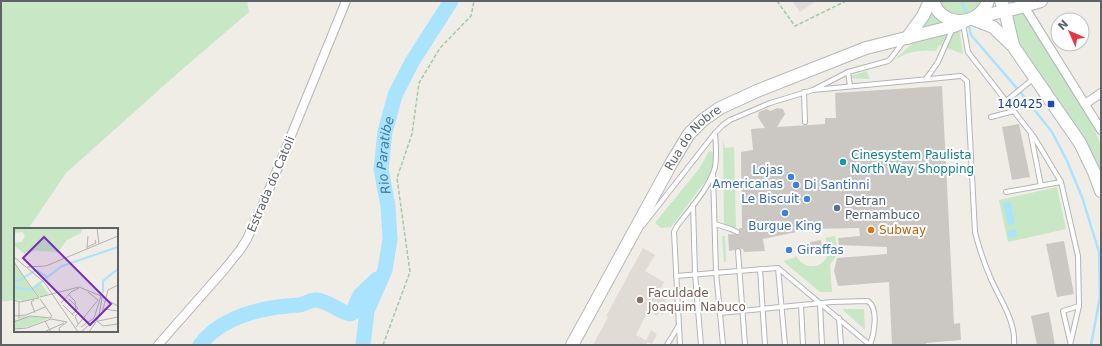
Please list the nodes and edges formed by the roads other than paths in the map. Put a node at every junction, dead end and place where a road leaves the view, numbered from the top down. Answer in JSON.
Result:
{"nodes":[{"id":1,"x":346,"y":1,"type":"edge"},
{"id":2,"x":932,"y":1,"type":"edge"},
{"id":3,"x":988,"y":1,"type":"edge"},
{"id":4,"x":1041,"y":1,"type":"edge"},
{"id":5,"x":1012,"y":5,"type":"edge"},
{"id":6,"x":967,"y":21,"type":"junction"},
{"id":7,"x":907,"y":38,"type":"junction"},
{"id":8,"x":1013,"y":46,"type":"junction"},
{"id":9,"x":848,"y":72,"type":"junction"},
{"id":10,"x":1035,"y":77,"type":"junction"},
{"id":11,"x":926,"y":78,"type":"junction"},
{"id":12,"x":850,"y":86,"type":"junction"},
{"id":13,"x":813,"y":90,"type":"junction"},
{"id":14,"x":804,"y":92,"type":"junction"},
{"id":15,"x":1101,"y":92,"type":"edge"},
{"id":16,"x":1006,"y":101,"type":"junction"},
{"id":17,"x":1085,"y":104,"type":"junction"},
{"id":18,"x":1014,"y":111,"type":"junction"},
{"id":19,"x":991,"y":117,"type":"dead end"},
{"id":20,"x":805,"y":122,"type":"dead end"},
{"id":21,"x":1101,"y":130,"type":"edge"},
{"id":22,"x":1030,"y":132,"type":"junction"},
{"id":23,"x":715,"y":133,"type":"junction"},
{"id":24,"x":713,"y":175,"type":"junction"},
{"id":25,"x":1061,"y":182,"type":"junction"},
{"id":26,"x":1041,"y":186,"type":"junction"},
{"id":27,"x":1101,"y":191,"type":"edge"},
{"id":28,"x":1006,"y":192,"type":"dead end"},
{"id":29,"x":693,"y":205,"type":"junction"},
{"id":30,"x":714,"y":224,"type":"junction"},
{"id":31,"x":737,"y":232,"type":"dead end"},
{"id":32,"x":626,"y":248,"type":"junction"},
{"id":33,"x":738,"y":251,"type":"dead end"},
{"id":34,"x":778,"y":268,"type":"junction"},
{"id":35,"x":760,"y":269,"type":"junction"},
{"id":36,"x":740,"y":270,"type":"junction"},
{"id":37,"x":716,"y":272,"type":"junction"},
{"id":38,"x":695,"y":274,"type":"junction"},
{"id":39,"x":676,"y":276,"type":"junction"},
{"id":40,"x":820,"y":304,"type":"junction"},
{"id":41,"x":801,"y":305,"type":"junction"},
{"id":42,"x":1079,"y":306,"type":"junction"},
{"id":43,"x":782,"y":307,"type":"junction"},
{"id":44,"x":762,"y":309,"type":"junction"},
{"id":45,"x":743,"y":311,"type":"junction"},
{"id":46,"x":720,"y":313,"type":"junction"},
{"id":47,"x":839,"y":318,"type":"junction"},
{"id":48,"x":679,"y":325,"type":"junction"},
{"id":49,"x":1070,"y":344,"type":"edge"},
{"id":50,"x":158,"y":345,"type":"edge"},
{"id":51,"x":572,"y":345,"type":"edge"},
{"id":52,"x":667,"y":345,"type":"edge"},
{"id":53,"x":680,"y":345,"type":"edge"},
{"id":54,"x":701,"y":345,"type":"edge"},
{"id":55,"x":723,"y":345,"type":"edge"},
{"id":56,"x":745,"y":345,"type":"edge"},
{"id":57,"x":765,"y":345,"type":"edge"},
{"id":58,"x":785,"y":345,"type":"edge"},
{"id":59,"x":803,"y":345,"type":"edge"},
{"id":60,"x":822,"y":345,"type":"edge"},
{"id":61,"x":841,"y":345,"type":"edge"},
{"id":62,"x":870,"y":345,"type":"edge"},
{"id":63,"x":1014,"y":345,"type":"edge"}],
"edges":[{"from":1,"to":50,"type":"street","name":"Estrada do Catoli"},
{"from":2,"to":6,"type":"main road"},
{"from":2,"to":7,"type":"main road"},
{"from":3,"to":6,"type":"main road"},
{"from":4,"to":5,"type":"main road","name":"Rua do Nobre"},
{"from":5,"to":6,"type":"main road","name":"Rua do Nobre"},
{"from":5,"to":8,"type":"main road"},
{"from":5,"to":17,"type":"street"},
{"from":6,"to":7,"type":"main road","name":"Rua do Nobre"},
{"from":6,"to":8,"type":"main road"},
{"from":6,"to":11,"type":"lane"},
{"from":6,"to":16,"type":"lane"},
{"from":7,"to":9,"type":"lane"},
{"from":7,"to":32,"type":"main road","name":"Rua do Nobre"},
{"from":8,"to":10,"type":"main road"},
{"from":9,"to":12,"type":"lane"},
{"from":9,"to":13,"type":"lane"},
{"from":10,"to":16,"type":"lane"},
{"from":10,"to":27,"type":"main road"},
{"from":11,"to":12,"type":"lane"},
{"from":11,"to":63,"type":"lane"},
{"from":12,"to":13,"type":"lane"},
{"from":13,"to":14,"type":"lane"},
{"from":14,"to":20,"type":"lane"},
{"from":14,"to":23,"type":"lane"},
{"from":15,"to":17,"type":"street"},
{"from":16,"to":18,"type":"lane"},
{"from":17,"to":21,"type":"street"},
{"from":18,"to":19,"type":"lane"},
{"from":18,"to":22,"type":"lane"},
{"from":22,"to":25,"type":"lane"},
{"from":22,"to":26,"type":"lane"},
{"from":23,"to":24,"type":"lane"},
{"from":23,"to":32,"type":"lane"},
{"from":24,"to":29,"type":"lane"},
{"from":24,"to":30,"type":"lane"},
{"from":25,"to":26,"type":"lane"},
{"from":25,"to":42,"type":"lane"},
{"from":26,"to":28,"type":"lane"},
{"from":29,"to":38,"type":"lane"},
{"from":29,"to":39,"type":"lane"},
{"from":30,"to":31,"type":"lane"},
{"from":30,"to":37,"type":"lane"},
{"from":32,"to":51,"type":"main road","name":"Rua do Nobre"},
{"from":33,"to":36,"type":"lane"},
{"from":34,"to":35,"type":"lane"},
{"from":34,"to":40,"type":"lane"},
{"from":34,"to":43,"type":"lane"},
{"from":35,"to":36,"type":"lane"},
{"from":35,"to":44,"type":"lane"},
{"from":36,"to":37,"type":"lane"},
{"from":36,"to":45,"type":"lane"},
{"from":37,"to":38,"type":"lane"},
{"from":37,"to":46,"type":"lane"},
{"from":38,"to":39,"type":"lane"},
{"from":38,"to":54,"type":"lane"},
{"from":39,"to":48,"type":"lane"},
{"from":40,"to":41,"type":"lane"},
{"from":40,"to":47,"type":"lane"},
{"from":40,"to":60,"type":"lane"},
{"from":40,"to":62,"type":"lane"},
{"from":41,"to":43,"type":"lane"},
{"from":41,"to":59,"type":"lane"},
{"from":42,"to":49,"type":"lane"},
{"from":42,"to":49,"type":"lane"},
{"from":43,"to":44,"type":"lane"},
{"from":43,"to":58,"type":"lane"},
{"from":44,"to":45,"type":"lane"},
{"from":44,"to":57,"type":"lane"},
{"from":45,"to":46,"type":"lane"},
{"from":45,"to":56,"type":"lane"},
{"from":46,"to":55,"type":"lane"},
{"from":47,"to":61,"type":"lane"},
{"from":47,"to":62,"type":"lane"},
{"from":48,"to":52,"type":"lane"},
{"from":48,"to":53,"type":"lane"}]}
